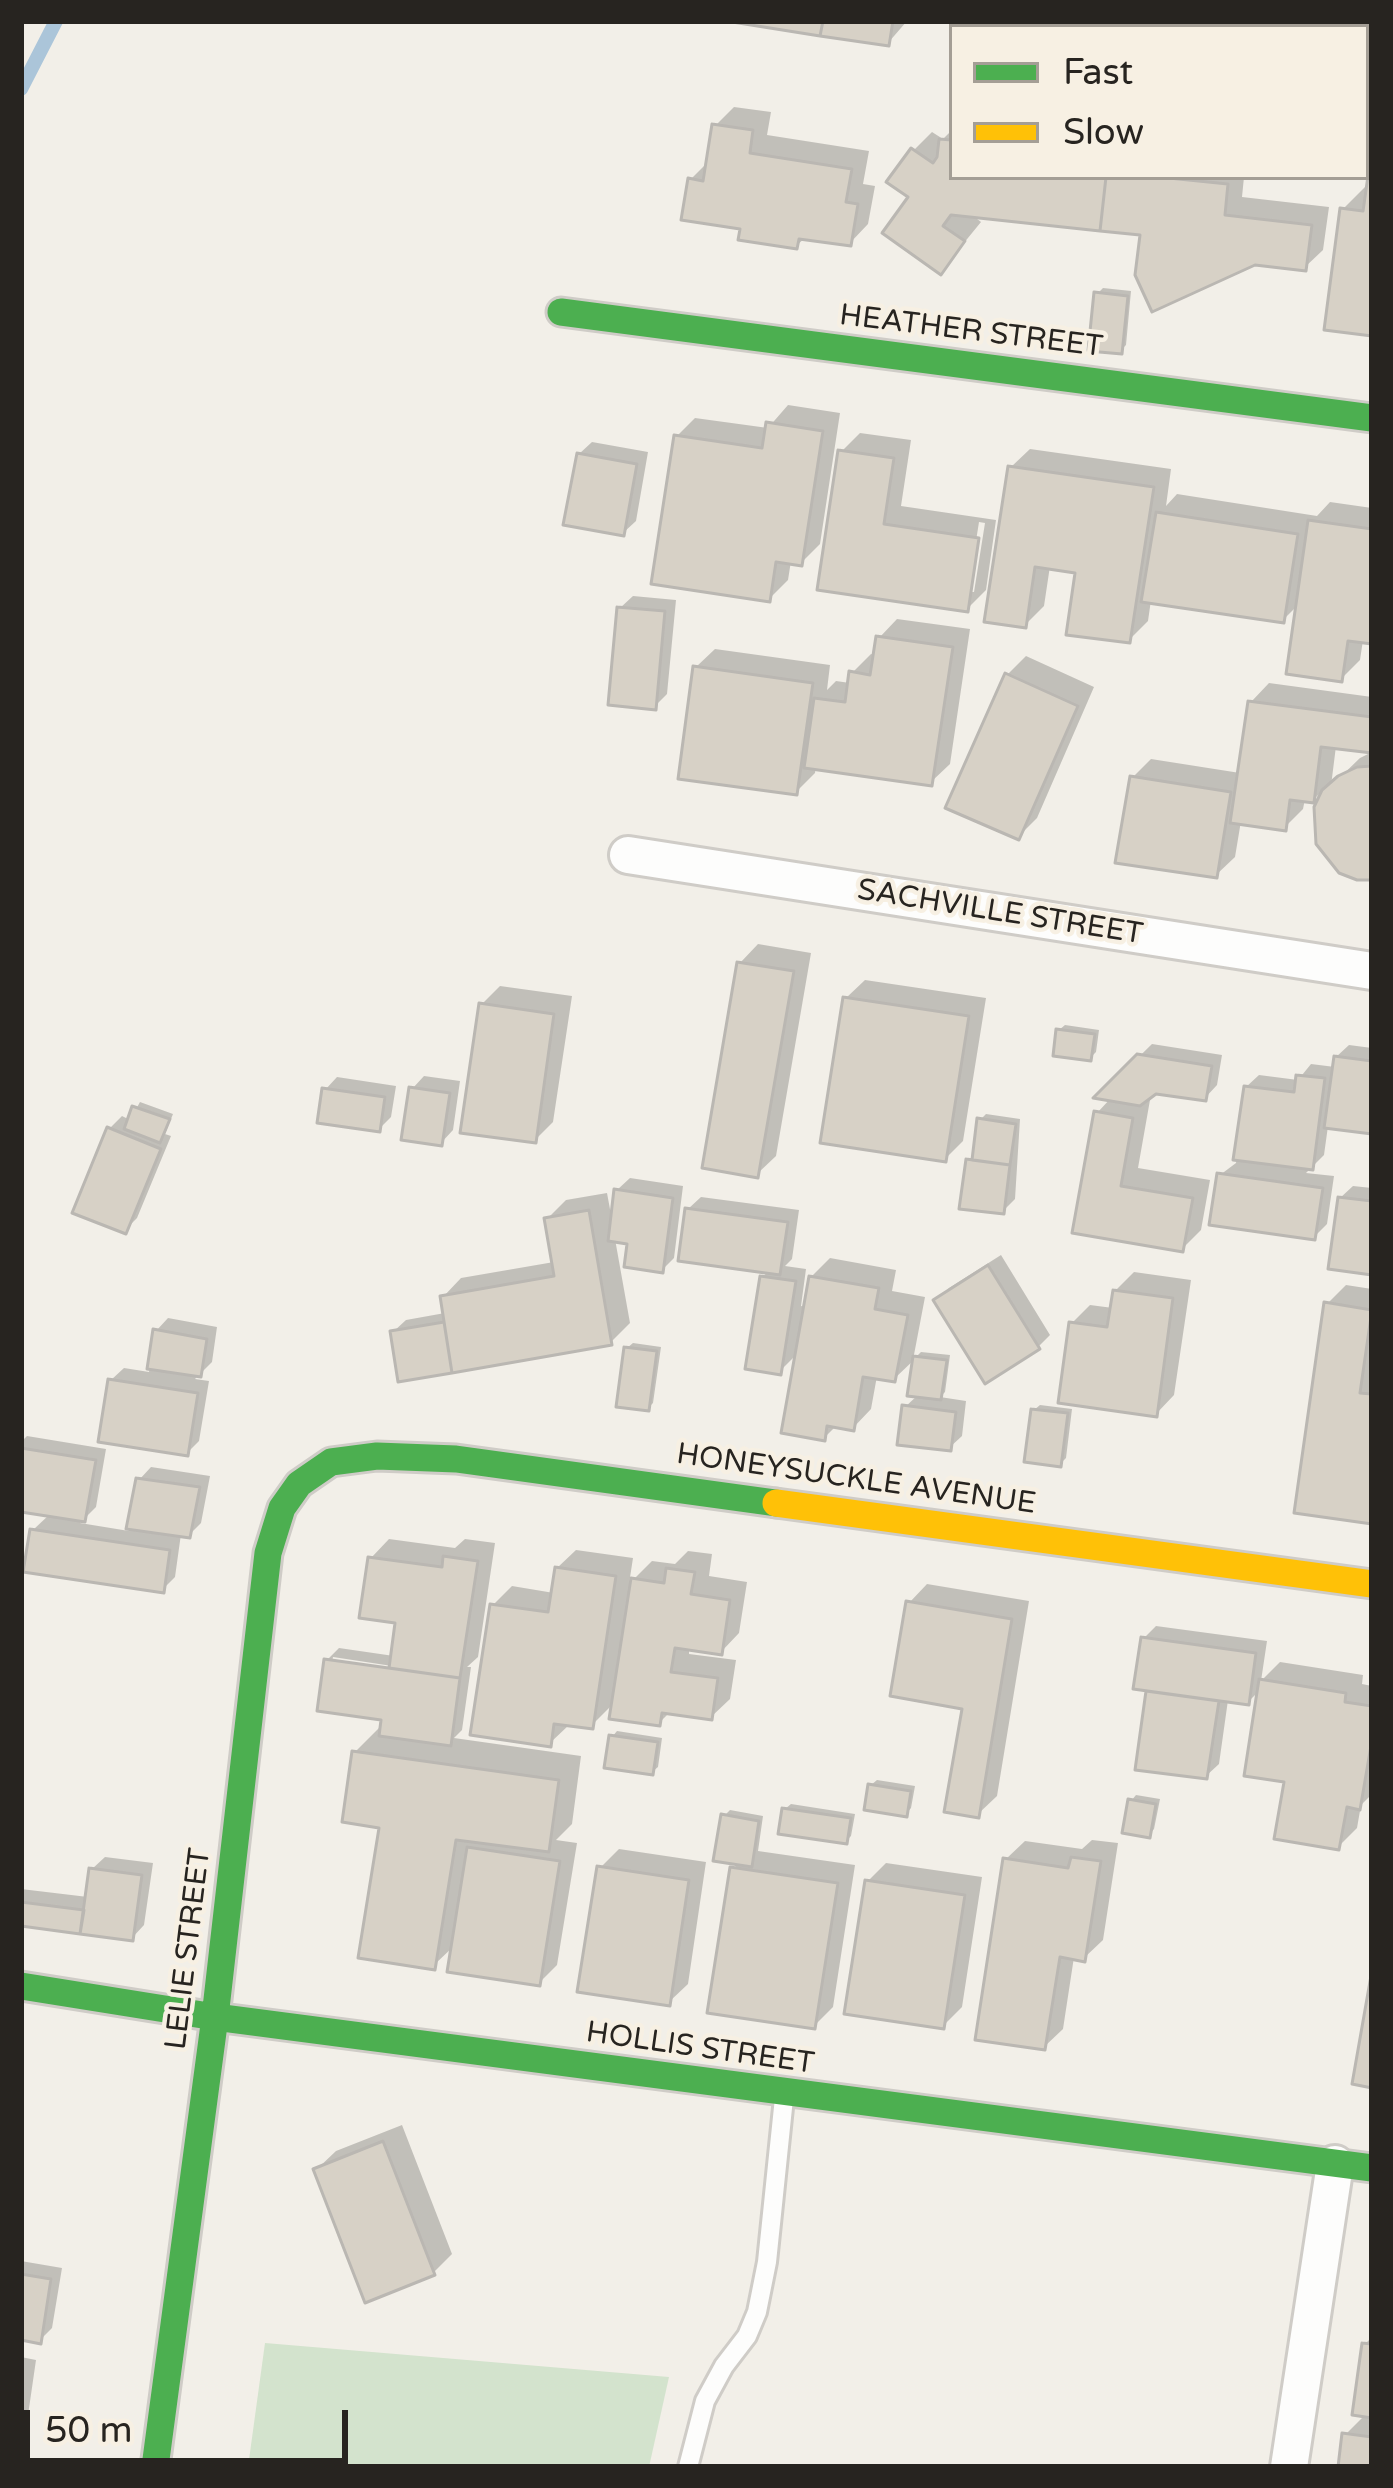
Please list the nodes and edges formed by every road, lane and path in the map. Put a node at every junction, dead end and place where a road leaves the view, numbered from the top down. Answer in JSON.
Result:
{"nodes":[{"id":1,"x":561,"y":312,"type":"dead end"},
{"id":2,"x":1372,"y":418,"type":"edge"},
{"id":3,"x":628,"y":855,"type":"dead end"},
{"id":4,"x":1372,"y":971,"type":"edge"},
{"id":5,"x":331,"y":1462,"type":"joint"},
{"id":6,"x":1372,"y":1585,"type":"edge"},
{"id":7,"x":21,"y":1986,"type":"edge"},
{"id":8,"x":214,"y":2017,"type":"junction"},
{"id":9,"x":784,"y":2093,"type":"junction"},
{"id":10,"x":1335,"y":2164,"type":"junction"},
{"id":11,"x":1372,"y":2168,"type":"edge"},
{"id":12,"x":155,"y":2467,"type":"edge"},
{"id":13,"x":688,"y":2467,"type":"edge"},
{"id":14,"x":1289,"y":2467,"type":"edge"}],
"edges":[{"from":1,"to":2,"type":"street","name":"HEATHER STREET"},
{"from":3,"to":4,"type":"street","name":"SACHVILLE STREET"},
{"from":5,"to":6,"type":"street","name":"HONEYSUCKLE AVENUE"},
{"from":5,"to":8,"type":"street","name":"LELIE STREET"},
{"from":7,"to":8,"type":"street","name":"HOLLIS STREET"},
{"from":8,"to":9,"type":"street","name":"HOLLIS STREET"},
{"from":8,"to":12,"type":"street","name":"LELIE STREET"},
{"from":9,"to":10,"type":"street","name":"HOLLIS STREET"},
{"from":9,"to":13,"type":"lane"},
{"from":10,"to":11,"type":"street","name":"HOLLIS STREET"},
{"from":10,"to":14,"type":"street"}]}
